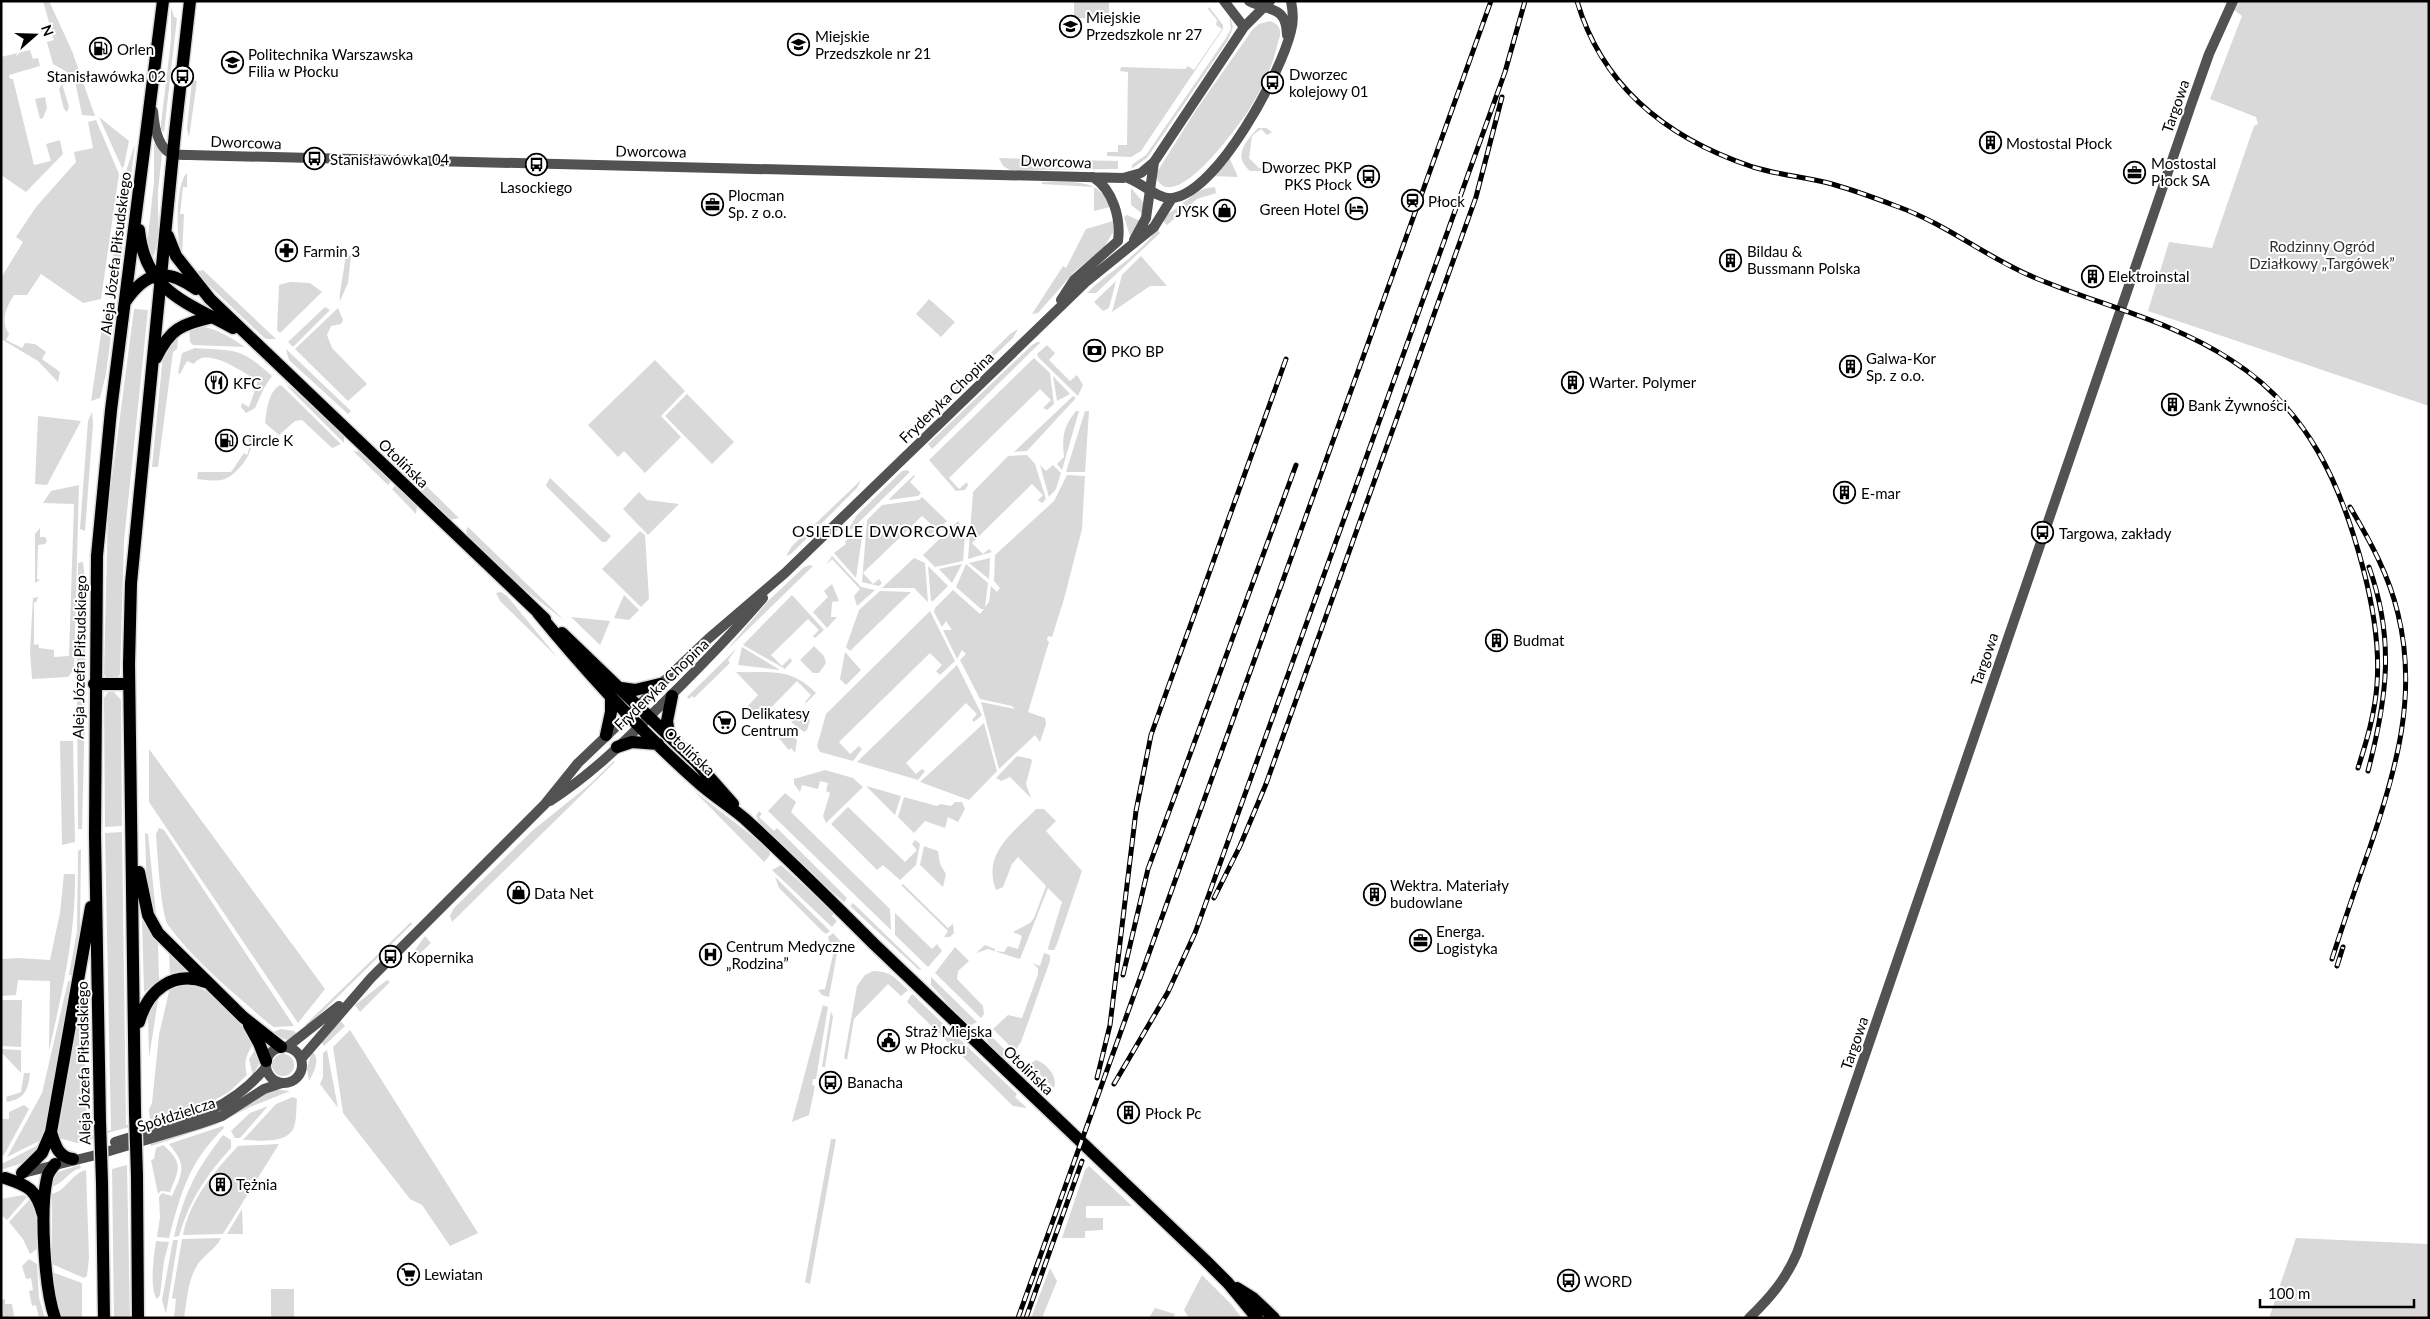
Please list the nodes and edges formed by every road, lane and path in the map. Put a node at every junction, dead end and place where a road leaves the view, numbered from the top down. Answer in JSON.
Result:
{"nodes":[{"id":1,"x":163,"y":1,"type":"edge"},
{"id":2,"x":190,"y":1,"type":"edge"},
{"id":3,"x":1224,"y":1,"type":"edge"},
{"id":4,"x":1249,"y":1,"type":"edge"},
{"id":5,"x":1291,"y":1,"type":"edge"},
{"id":6,"x":2234,"y":1,"type":"edge"},
{"id":7,"x":1267,"y":4,"type":"edge"},
{"id":8,"x":1244,"y":26,"type":"junction"},
{"id":9,"x":1287,"y":43,"type":"junction"},
{"id":10,"x":151,"y":92,"type":"junction"},
{"id":11,"x":173,"y":154,"type":"junction"},
{"id":12,"x":1154,"y":162,"type":"junction"},
{"id":13,"x":1093,"y":177,"type":"junction"},
{"id":14,"x":1128,"y":178,"type":"junction"},
{"id":15,"x":1151,"y":190,"type":"junction"},
{"id":16,"x":1172,"y":198,"type":"junction"},
{"id":17,"x":137,"y":213,"type":"junction"},
{"id":18,"x":167,"y":220,"type":"junction"},
{"id":19,"x":1130,"y":245,"type":"junction"},
{"id":20,"x":158,"y":278,"type":"junction"},
{"id":21,"x":210,"y":299,"type":"junction"},
{"id":22,"x":125,"y":302,"type":"junction"},
{"id":23,"x":1052,"y":314,"type":"junction"},
{"id":24,"x":213,"y":317,"type":"junction"},
{"id":25,"x":246,"y":336,"type":"junction"},
{"id":26,"x":153,"y":364,"type":"junction"},
{"id":27,"x":784,"y":573,"type":"junction"},
{"id":28,"x":538,"y":613,"type":"junction"},
{"id":29,"x":94,"y":684,"type":"junction"},
{"id":30,"x":129,"y":684,"type":"junction"},
{"id":31,"x":660,"y":684,"type":"junction"},
{"id":32,"x":621,"y":688,"type":"junction"},
{"id":33,"x":672,"y":696,"type":"junction"},
{"id":34,"x":611,"y":698,"type":"junction"},
{"id":35,"x":638,"y":705,"type":"junction"},
{"id":36,"x":628,"y":714,"type":"junction"},
{"id":37,"x":650,"y":716,"type":"junction"},
{"id":38,"x":640,"y":726,"type":"junction"},
{"id":39,"x":669,"y":734,"type":"junction"},
{"id":40,"x":606,"y":735,"type":"junction"},
{"id":41,"x":658,"y":744,"type":"junction"},
{"id":42,"x":617,"y":747,"type":"junction"},
{"id":43,"x":546,"y":804,"type":"junction"},
{"id":44,"x":744,"y":818,"type":"junction"},
{"id":45,"x":132,"y":838,"type":"junction"},
{"id":46,"x":96,"y":890,"type":"junction"},
{"id":47,"x":207,"y":983,"type":"junction"},
{"id":48,"x":362,"y":989,"type":"junction"},
{"id":49,"x":243,"y":1017,"type":"junction"},
{"id":50,"x":136,"y":1036,"type":"junction"},
{"id":51,"x":284,"y":1047,"type":"junction"},
{"id":52,"x":301,"y":1060,"type":"junction"},
{"id":53,"x":266,"y":1064,"type":"junction"},
{"id":54,"x":285,"y":1082,"type":"junction"},
{"id":55,"x":51,"y":1132,"type":"junction"},
{"id":56,"x":73,"y":1159,"type":"junction"},
{"id":57,"x":55,"y":1164,"type":"junction"},
{"id":58,"x":22,"y":1173,"type":"junction"},
{"id":59,"x":3,"y":1178,"type":"edge"},
{"id":60,"x":45,"y":1223,"type":"junction"},
{"id":61,"x":1228,"y":1282,"type":"junction"},
{"id":62,"x":55,"y":1318,"type":"edge"},
{"id":63,"x":104,"y":1318,"type":"edge"},
{"id":64,"x":138,"y":1318,"type":"edge"},
{"id":65,"x":1257,"y":1318,"type":"edge"},
{"id":66,"x":1274,"y":1318,"type":"edge"},
{"id":67,"x":1749,"y":1318,"type":"edge"}],
"edges":[{"from":1,"to":10,"type":"main road","name":"Aleja Józefa Piłsudskiego"},
{"from":2,"to":11,"type":"main road"},
{"from":3,"to":8,"type":"street"},
{"from":4,"to":7,"type":"street"},
{"from":5,"to":9,"type":"street","name":"Fryderyka Chopina"},
{"from":6,"to":67,"type":"street","name":"Targowa"},
{"from":7,"to":8,"type":"street","name":"Fryderyka Chopina"},
{"from":7,"to":9,"type":"street"},
{"from":8,"to":12,"type":"street","name":"Fryderyka Chopina"},
{"from":9,"to":16,"type":"street","name":"Fryderyka Chopina"},
{"from":10,"to":11,"type":"street"},
{"from":10,"to":17,"type":"main road","name":"Aleja Józefa Piłsudskiego"},
{"from":11,"to":13,"type":"street","name":"Dworcowa"},
{"from":11,"to":18,"type":"main road"},
{"from":12,"to":14,"type":"street"},
{"from":12,"to":15,"type":"street","name":"Fryderyka Chopina"},
{"from":13,"to":14,"type":"street","name":"Dworcowa"},
{"from":13,"to":23,"type":"street"},
{"from":14,"to":15,"type":"street","name":"Dworcowa"},
{"from":15,"to":16,"type":"street","name":"Dworcowa"},
{"from":15,"to":19,"type":"street","name":"Fryderyka Chopina"},
{"from":16,"to":19,"type":"street","name":"Fryderyka Chopina"},
{"from":17,"to":20,"type":"main road","name":"Otolińska"},
{"from":17,"to":22,"type":"main road","name":"Aleja Józefa Piłsudskiego"},
{"from":18,"to":20,"type":"main road"},
{"from":18,"to":21,"type":"main road","name":"Otolińska"},
{"from":19,"to":23,"type":"street","name":"Fryderyka Chopina"},
{"from":20,"to":21,"type":"main road","name":"Otolińska"},
{"from":20,"to":22,"type":"main road"},
{"from":20,"to":24,"type":"main road","name":"Otolińska"},
{"from":20,"to":26,"type":"main road"},
{"from":21,"to":25,"type":"main road","name":"Otolińska"},
{"from":22,"to":29,"type":"main road","name":"Aleja Józefa Piłsudskiego"},
{"from":23,"to":27,"type":"street","name":"Fryderyka Chopina"},
{"from":24,"to":25,"type":"main road","name":"Otolińska"},
{"from":24,"to":26,"type":"main road"},
{"from":25,"to":28,"type":"main road","name":"Otolińska"},
{"from":26,"to":30,"type":"main road"},
{"from":27,"to":31,"type":"street","name":"Fryderyka Chopina"},
{"from":27,"to":33,"type":"street","name":"Fryderyka Chopina"},
{"from":28,"to":32,"type":"main road","name":"Otolińska"},
{"from":28,"to":34,"type":"main road","name":"Otolińska"},
{"from":29,"to":30,"type":"main road"},
{"from":29,"to":46,"type":"main road","name":"Aleja Józefa Piłsudskiego"},
{"from":30,"to":45,"type":"main road"},
{"from":31,"to":32,"type":"main road"},
{"from":31,"to":35,"type":"street","name":"Fryderyka Chopina"},
{"from":32,"to":35,"type":"main road","name":"Otolińska"},
{"from":33,"to":37,"type":"street","name":"Fryderyka Chopina"},
{"from":33,"to":39,"type":"main road"},
{"from":34,"to":36,"type":"main road","name":"Otolińska"},
{"from":34,"to":40,"type":"main road"},
{"from":35,"to":36,"type":"street","name":"Fryderyka Chopina"},
{"from":35,"to":37,"type":"main road","name":"Otolińska"},
{"from":36,"to":38,"type":"main road","name":"Otolińska"},
{"from":36,"to":40,"type":"street","name":"Fryderyka Chopina"},
{"from":37,"to":38,"type":"street","name":"Fryderyka Chopina"},
{"from":37,"to":39,"type":"main road","name":"Otolińska"},
{"from":38,"to":41,"type":"main road","name":"Otolińska"},
{"from":38,"to":42,"type":"street","name":"Fryderyka Chopina"},
{"from":39,"to":44,"type":"main road","name":"Otolińska"},
{"from":40,"to":43,"type":"street","name":"Fryderyka Chopina"},
{"from":41,"to":42,"type":"main road"},
{"from":41,"to":44,"type":"main road","name":"Otolińska"},
{"from":42,"to":43,"type":"street","name":"Fryderyka Chopina"},
{"from":43,"to":48,"type":"street","name":"Fryderyka Chopina"},
{"from":44,"to":61,"type":"main road","name":"Otolińska"},
{"from":45,"to":47,"type":"main road"},
{"from":45,"to":50,"type":"main road"},
{"from":46,"to":55,"type":"main road"},
{"from":46,"to":63,"type":"main road","name":"Aleja Józefa Piłsudskiego","bridge":true},
{"from":47,"to":49,"type":"main road"},
{"from":47,"to":50,"type":"main road"},
{"from":48,"to":51,"type":"street","name":"Fryderyka Chopina"},
{"from":48,"to":52,"type":"street","name":"Fryderyka Chopina"},
{"from":49,"to":51,"type":"main road"},
{"from":49,"to":53,"type":"main road"},
{"from":50,"to":64,"type":"main road","bridge":true},
{"from":51,"to":52,"type":"street"},
{"from":51,"to":53,"type":"street"},
{"from":52,"to":54,"type":"street"},
{"from":53,"to":54,"type":"street"},
{"from":53,"to":56,"type":"street","name":"Spółdzielcza"},
{"from":54,"to":56,"type":"street","name":"Spółdzielcza"},
{"from":55,"to":56,"type":"main road"},
{"from":55,"to":58,"type":"main road"},
{"from":56,"to":57,"type":"street","name":"Spółdzielcza"},
{"from":57,"to":58,"type":"street","name":"Spółdzielcza"},
{"from":57,"to":60,"type":"main road"},
{"from":58,"to":59,"type":"street","name":"Spółdzielcza"},
{"from":59,"to":60,"type":"main road"},
{"from":60,"to":62,"type":"main road"},
{"from":61,"to":65,"type":"main road","name":"Otolińska"},
{"from":61,"to":66,"type":"main road","name":"Otolińska"}]}
